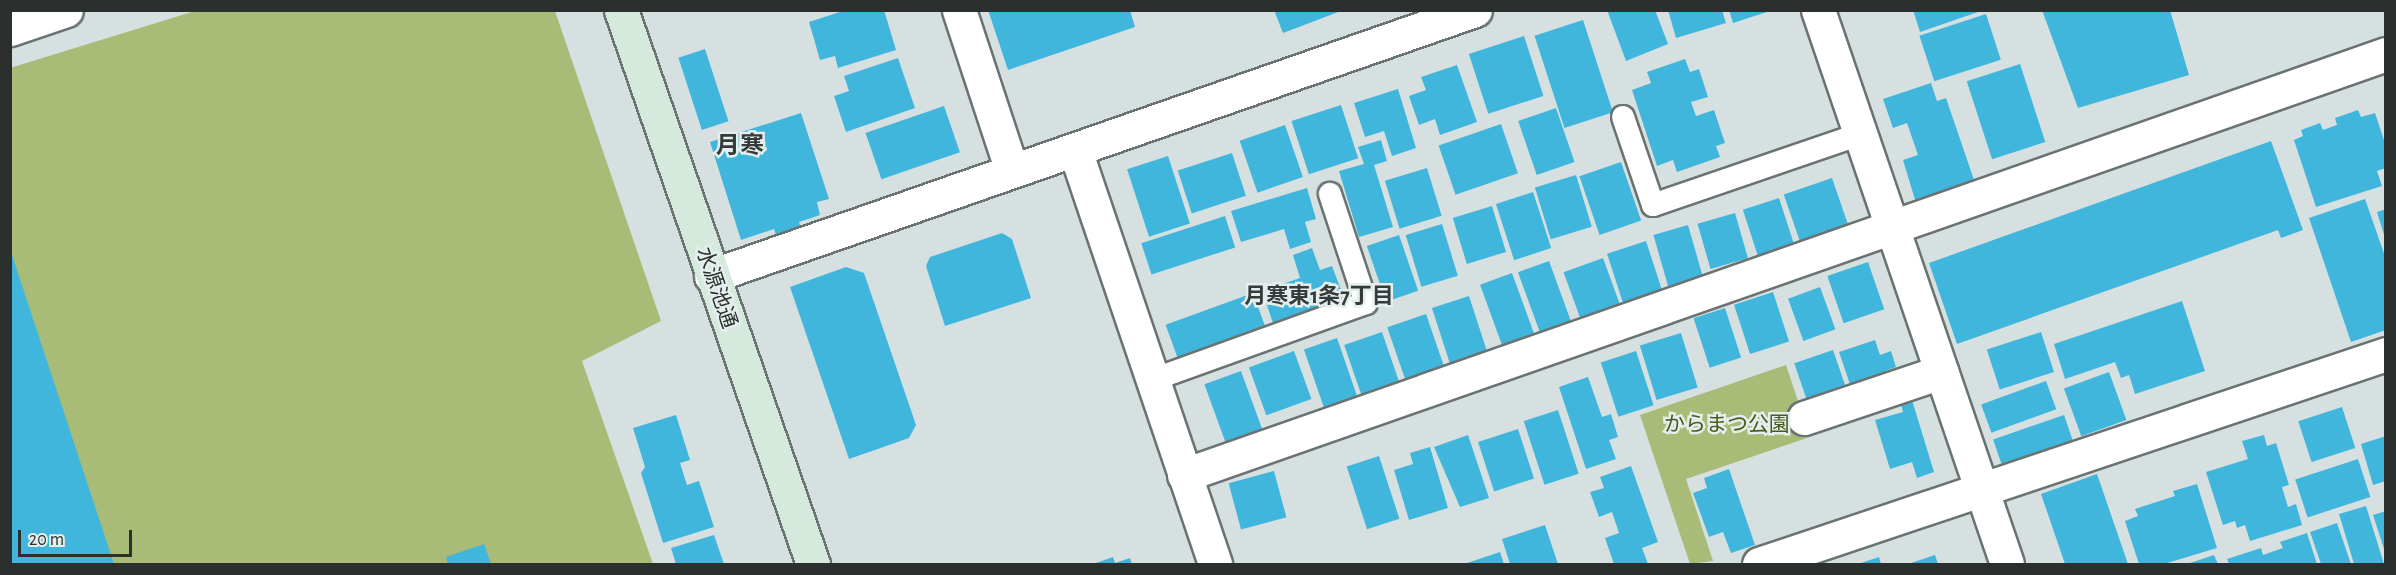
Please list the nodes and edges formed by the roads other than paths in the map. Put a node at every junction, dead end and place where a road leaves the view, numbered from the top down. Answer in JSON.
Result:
{"nodes":[{"id":1,"x":66,"y":10,"type":"edge"},
{"id":2,"x":621,"y":10,"type":"edge"},
{"id":3,"x":958,"y":10,"type":"edge"},
{"id":4,"x":1475,"y":10,"type":"edge"},
{"id":5,"x":1818,"y":10,"type":"edge"},
{"id":6,"x":10,"y":29,"type":"edge"},
{"id":7,"x":2385,"y":54,"type":"edge"},
{"id":8,"x":1623,"y":117,"type":"dead end"},
{"id":9,"x":1860,"y":134,"type":"junction"},
{"id":10,"x":1075,"y":150,"type":"junction"},
{"id":11,"x":1012,"y":171,"type":"junction"},
{"id":12,"x":1329,"y":194,"type":"dead end"},
{"id":13,"x":1892,"y":227,"type":"junction"},
{"id":14,"x":711,"y":276,"type":"junction"},
{"id":15,"x":2385,"y":354,"type":"edge"},
{"id":16,"x":1941,"y":372,"type":"junction"},
{"id":17,"x":1152,"y":380,"type":"junction"},
{"id":18,"x":1804,"y":418,"type":"dead end"},
{"id":19,"x":1184,"y":475,"type":"junction"},
{"id":20,"x":1981,"y":488,"type":"junction"},
{"id":21,"x":813,"y":564,"type":"edge"},
{"id":22,"x":1215,"y":564,"type":"edge"},
{"id":23,"x":1759,"y":564,"type":"edge"},
{"id":24,"x":2007,"y":564,"type":"edge"}],
"edges":[{"from":1,"to":6,"type":"street"},
{"from":2,"to":14,"type":"street","name":"水源池通"},
{"from":3,"to":11,"type":"street"},
{"from":4,"to":10,"type":"street"},
{"from":5,"to":9,"type":"street"},
{"from":7,"to":13,"type":"street"},
{"from":8,"to":9,"type":"lane"},
{"from":9,"to":13,"type":"street"},
{"from":10,"to":11,"type":"street"},
{"from":10,"to":17,"type":"street"},
{"from":11,"to":14,"type":"street"},
{"from":12,"to":17,"type":"lane"},
{"from":13,"to":16,"type":"street"},
{"from":13,"to":19,"type":"street"},
{"from":14,"to":21,"type":"street","name":"水源池通"},
{"from":15,"to":20,"type":"street"},
{"from":16,"to":18,"type":"street"},
{"from":16,"to":20,"type":"street"},
{"from":17,"to":19,"type":"street"},
{"from":19,"to":22,"type":"street"},
{"from":20,"to":23,"type":"street"},
{"from":20,"to":24,"type":"street"}]}
